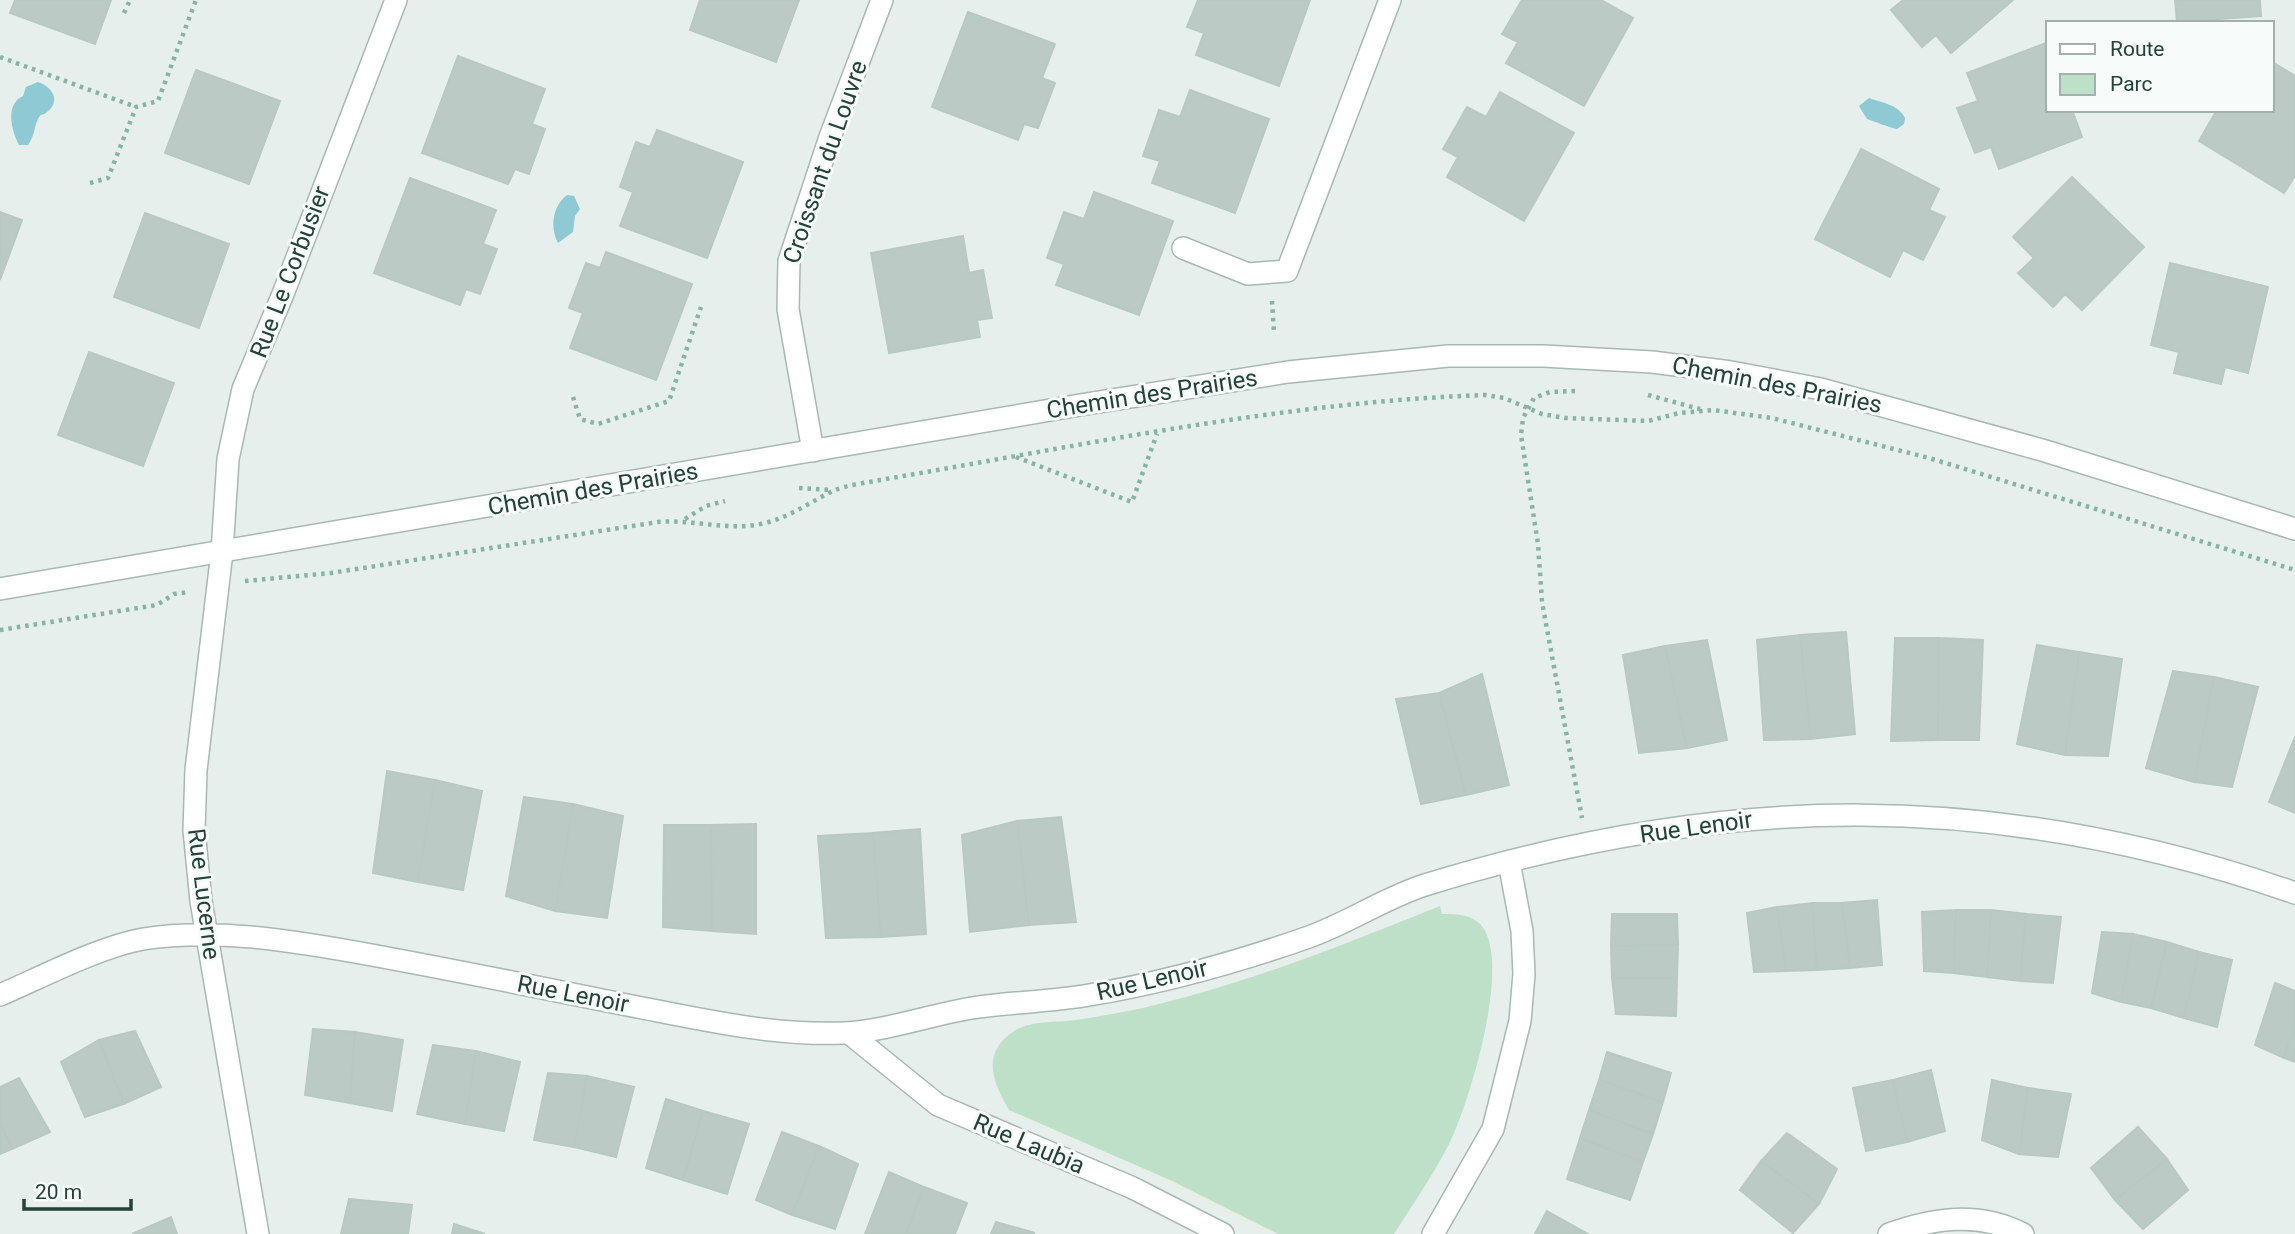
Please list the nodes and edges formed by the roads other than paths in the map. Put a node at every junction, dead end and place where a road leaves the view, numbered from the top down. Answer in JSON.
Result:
{"nodes":[{"id":1,"x":396,"y":0,"type":"edge"},
{"id":2,"x":882,"y":0,"type":"edge"},
{"id":3,"x":1390,"y":0,"type":"edge"},
{"id":4,"x":1183,"y":248,"type":"dead end"},
{"id":5,"x":813,"y":451,"type":"junction"},
{"id":6,"x":2295,"y":529,"type":"edge"},
{"id":7,"x":222,"y":552,"type":"junction"},
{"id":8,"x":0,"y":589,"type":"edge"},
{"id":9,"x":1508,"y":862,"type":"junction"},
{"id":10,"x":2295,"y":893,"type":"edge"},
{"id":11,"x":207,"y":935,"type":"junction"},
{"id":12,"x":0,"y":995,"type":"edge"},
{"id":13,"x":849,"y":1033,"type":"junction"},
{"id":14,"x":258,"y":1234,"type":"edge"},
{"id":15,"x":1223,"y":1234,"type":"edge"},
{"id":16,"x":1433,"y":1234,"type":"edge"},
{"id":17,"x":1889,"y":1234,"type":"edge"},
{"id":18,"x":2023,"y":1234,"type":"edge"}],
"edges":[{"from":1,"to":7,"type":"street","name":"Rue Le Corbusier"},
{"from":2,"to":5,"type":"street","name":"Croissant du Louvre"},
{"from":3,"to":4,"type":"street"},
{"from":5,"to":6,"type":"street","name":"Chemin des Prairies"},
{"from":5,"to":7,"type":"street","name":"Chemin des Prairies"},
{"from":7,"to":8,"type":"street","name":"Chemin des Prairies"},
{"from":7,"to":11,"type":"street","name":"Rue Lucerne"},
{"from":9,"to":10,"type":"street","name":"Rue Lenoir"},
{"from":9,"to":13,"type":"street","name":"Rue Lenoir"},
{"from":9,"to":16,"type":"street"},
{"from":11,"to":12,"type":"street","name":"Rue Lenoir"},
{"from":11,"to":13,"type":"street","name":"Rue Lenoir"},
{"from":11,"to":14,"type":"street","name":"Rue Lucerne"},
{"from":13,"to":15,"type":"street","name":"Rue Laubia"},
{"from":17,"to":18,"type":"street"}]}
